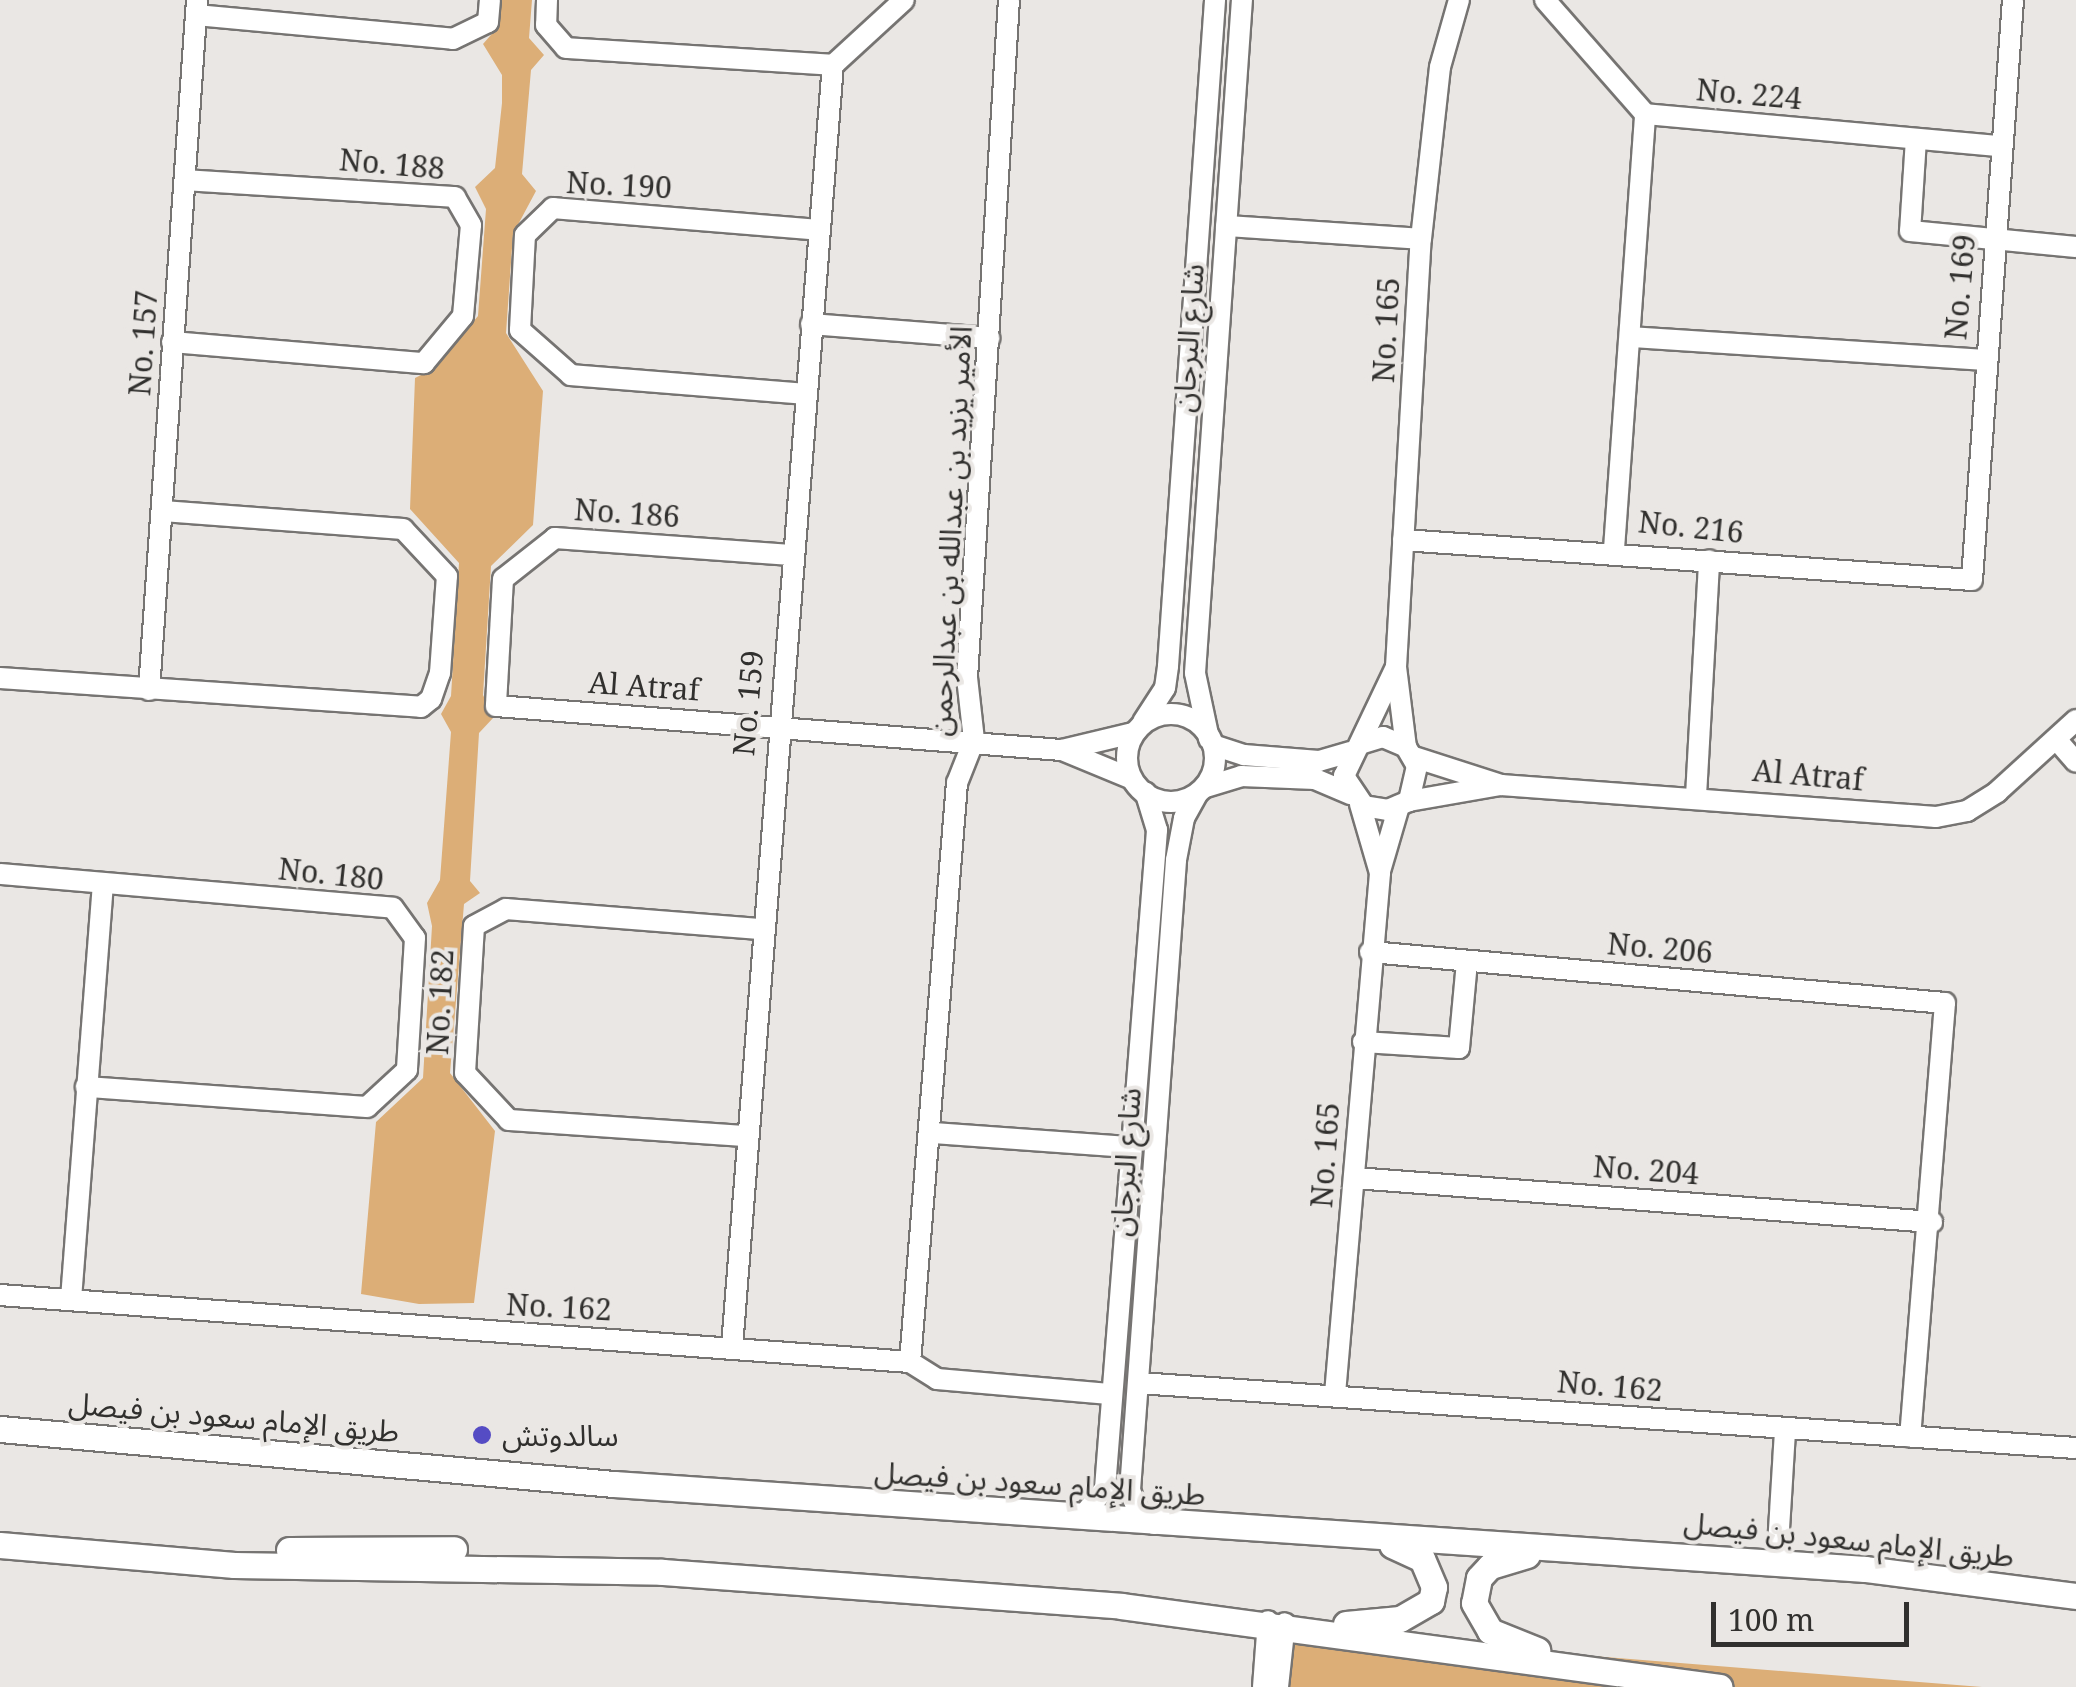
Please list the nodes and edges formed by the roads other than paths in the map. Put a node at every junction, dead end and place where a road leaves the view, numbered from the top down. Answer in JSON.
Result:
{"nodes":[{"id":1,"x":490,"y":0,"type":"edge"},
{"id":2,"x":547,"y":0,"type":"edge"},
{"id":3,"x":904,"y":0,"type":"edge"},
{"id":4,"x":1009,"y":0,"type":"edge"},
{"id":5,"x":1215,"y":0,"type":"edge"},
{"id":6,"x":1242,"y":0,"type":"edge"},
{"id":7,"x":1460,"y":0,"type":"edge"},
{"id":8,"x":1546,"y":0,"type":"edge"},
{"id":9,"x":2013,"y":0,"type":"edge"},
{"id":10,"x":197,"y":7,"type":"edge"},
{"id":11,"x":833,"y":65,"type":"junction"},
{"id":12,"x":1645,"y":114,"type":"junction"},
{"id":13,"x":1916,"y":138,"type":"junction"},
{"id":14,"x":1999,"y":146,"type":"junction"},
{"id":15,"x":186,"y":180,"type":"junction"},
{"id":16,"x":1226,"y":226,"type":"junction"},
{"id":17,"x":818,"y":230,"type":"junction"},
{"id":18,"x":1995,"y":238,"type":"junction"},
{"id":19,"x":1421,"y":239,"type":"junction"},
{"id":20,"x":2076,"y":246,"type":"edge"},
{"id":21,"x":811,"y":324,"type":"junction"},
{"id":22,"x":1631,"y":336,"type":"junction"},
{"id":23,"x":989,"y":338,"type":"junction"},
{"id":24,"x":172,"y":342,"type":"junction"},
{"id":25,"x":1983,"y":360,"type":"junction"},
{"id":26,"x":806,"y":394,"type":"junction"},
{"id":27,"x":162,"y":511,"type":"junction"},
{"id":28,"x":1404,"y":540,"type":"junction"},
{"id":29,"x":1614,"y":549,"type":"junction"},
{"id":30,"x":791,"y":555,"type":"junction"},
{"id":31,"x":1709,"y":560,"type":"junction"},
{"id":32,"x":1972,"y":580,"type":"joint"},
{"id":33,"x":1396,"y":668,"type":"junction"},
{"id":34,"x":0,"y":678,"type":"edge"},
{"id":35,"x":150,"y":690,"type":"junction"},
{"id":36,"x":520,"y":707,"type":"joint"},
{"id":37,"x":2076,"y":720,"type":"edge"},
{"id":38,"x":776,"y":726,"type":"junction"},
{"id":39,"x":1138,"y":728,"type":"junction"},
{"id":40,"x":2056,"y":739,"type":"junction"},
{"id":41,"x":974,"y":740,"type":"junction"},
{"id":42,"x":1211,"y":742,"type":"junction"},
{"id":43,"x":1356,"y":748,"type":"junction"},
{"id":44,"x":1062,"y":750,"type":"junction"},
{"id":45,"x":1410,"y":752,"type":"junction"},
{"id":46,"x":2076,"y":762,"type":"edge"},
{"id":47,"x":1501,"y":784,"type":"junction"},
{"id":48,"x":1138,"y":786,"type":"junction"},
{"id":49,"x":1202,"y":791,"type":"junction"},
{"id":50,"x":1696,"y":796,"type":"junction"},
{"id":51,"x":1355,"y":799,"type":"junction"},
{"id":52,"x":1404,"y":804,"type":"junction"},
{"id":53,"x":1380,"y":873,"type":"junction"},
{"id":54,"x":0,"y":874,"type":"edge"},
{"id":55,"x":103,"y":884,"type":"junction"},
{"id":56,"x":762,"y":929,"type":"junction"},
{"id":57,"x":1370,"y":952,"type":"junction"},
{"id":58,"x":1468,"y":962,"type":"junction"},
{"id":59,"x":1363,"y":1042,"type":"junction"},
{"id":60,"x":86,"y":1087,"type":"junction"},
{"id":61,"x":933,"y":1133,"type":"junction"},
{"id":62,"x":745,"y":1136,"type":"junction"},
{"id":63,"x":1129,"y":1147,"type":"junction"},
{"id":64,"x":1354,"y":1178,"type":"junction"},
{"id":65,"x":1932,"y":1222,"type":"junction"},
{"id":66,"x":0,"y":1296,"type":"edge"},
{"id":67,"x":72,"y":1300,"type":"junction"},
{"id":68,"x":732,"y":1347,"type":"junction"},
{"id":69,"x":910,"y":1362,"type":"junction"},
{"id":70,"x":1140,"y":1383,"type":"junction"},
{"id":71,"x":1109,"y":1394,"type":"junction"},
{"id":72,"x":1335,"y":1394,"type":"junction"},
{"id":73,"x":0,"y":1429,"type":"edge"},
{"id":74,"x":1786,"y":1430,"type":"junction"},
{"id":75,"x":1910,"y":1437,"type":"junction"},
{"id":76,"x":2076,"y":1448,"type":"edge"},
{"id":77,"x":1081,"y":1518,"type":"junction"},
{"id":78,"x":1156,"y":1525,"type":"junction"},
{"id":79,"x":0,"y":1530,"type":"edge"},
{"id":80,"x":1373,"y":1538,"type":"junction"},
{"id":81,"x":0,"y":1545,"type":"edge"},
{"id":82,"x":1607,"y":1550,"type":"junction"},
{"id":83,"x":1777,"y":1562,"type":"junction"},
{"id":84,"x":600,"y":1569,"type":"junction"},
{"id":85,"x":2076,"y":1596,"type":"edge"},
{"id":86,"x":1276,"y":1622,"type":"junction"},
{"id":87,"x":1321,"y":1629,"type":"junction"},
{"id":88,"x":1589,"y":1669,"type":"junction"},
{"id":89,"x":1263,"y":1687,"type":"edge"},
{"id":90,"x":1278,"y":1687,"type":"edge"},
{"id":91,"x":1720,"y":1687,"type":"edge"}],
"edges":[{"from":1,"to":10,"type":"street"},
{"from":2,"to":11,"type":"street"},
{"from":3,"to":11,"type":"street"},
{"from":4,"to":23,"type":"street","name":"الأمير يزيد بن عبدالله بن عبدالرحمن"},
{"from":5,"to":39,"type":"street","name":"شارع البرجان"},
{"from":6,"to":16,"type":"street","name":"شارع البرجان"},
{"from":7,"to":19,"type":"street","name":"No. 165"},
{"from":8,"to":12,"type":"street"},
{"from":9,"to":14,"type":"street","name":"No. 169"},
{"from":10,"to":15,"type":"street","name":"No. 157"},
{"from":11,"to":17,"type":"street","name":"No. 159"},
{"from":12,"to":13,"type":"street","name":"No. 224"},
{"from":12,"to":22,"type":"street"},
{"from":13,"to":14,"type":"street","name":"No. 224"},
{"from":13,"to":18,"type":"street"},
{"from":14,"to":18,"type":"street","name":"No. 169"},
{"from":15,"to":24,"type":"street","name":"No. 157"},
{"from":15,"to":24,"type":"street","name":"No. 188"},
{"from":16,"to":19,"type":"street"},
{"from":16,"to":42,"type":"street","name":"شارع البرجان"},
{"from":17,"to":21,"type":"street","name":"No. 159"},
{"from":17,"to":26,"type":"street","name":"No. 190"},
{"from":18,"to":20,"type":"street"},
{"from":18,"to":25,"type":"street","name":"No. 169"},
{"from":19,"to":28,"type":"street","name":"No. 165"},
{"from":21,"to":23,"type":"street"},
{"from":21,"to":26,"type":"street","name":"No. 159"},
{"from":22,"to":25,"type":"street"},
{"from":22,"to":29,"type":"street"},
{"from":23,"to":41,"type":"street","name":"الأمير يزيد بن عبدالله بن عبدالرحمن"},
{"from":24,"to":27,"type":"street","name":"No. 157"},
{"from":25,"to":32,"type":"street","name":"No. 169"},
{"from":26,"to":30,"type":"street","name":"No. 159"},
{"from":27,"to":35,"type":"street","name":"No. 157"},
{"from":27,"to":35,"type":"street"},
{"from":28,"to":29,"type":"street","name":"No. 216"},
{"from":28,"to":33,"type":"street","name":"No. 165"},
{"from":29,"to":31,"type":"street","name":"No. 216"},
{"from":30,"to":36,"type":"street","name":"No. 186"},
{"from":30,"to":38,"type":"street","name":"No. 159"},
{"from":31,"to":32,"type":"street","name":"No. 216"},
{"from":31,"to":50,"type":"street"},
{"from":33,"to":43,"type":"street"},
{"from":33,"to":45,"type":"street"},
{"from":34,"to":35,"type":"street"},
{"from":36,"to":38,"type":"street","name":"Al Atraf"},
{"from":37,"to":40,"type":"street","name":"Al Atraf"},
{"from":38,"to":41,"type":"street","name":"Al Atraf"},
{"from":38,"to":56,"type":"street","name":"No. 159"},
{"from":39,"to":42,"type":"street"},
{"from":39,"to":44,"type":"street"},
{"from":39,"to":48,"type":"street","name":"شارع البرجان"},
{"from":40,"to":46,"type":"street"},
{"from":40,"to":50,"type":"street","name":"Al Atraf"},
{"from":41,"to":44,"type":"street","name":"Al Atraf"},
{"from":41,"to":61,"type":"street","name":"الأمير يزيد بن عبدالله بن عبدالرحمن"},
{"from":42,"to":43,"type":"street"},
{"from":42,"to":49,"type":"street","name":"شارع البرجان"},
{"from":43,"to":45,"type":"street"},
{"from":43,"to":51,"type":"street"},
{"from":44,"to":48,"type":"street"},
{"from":45,"to":47,"type":"street","name":"Al Atraf"},
{"from":45,"to":52,"type":"street"},
{"from":47,"to":50,"type":"street","name":"Al Atraf"},
{"from":47,"to":52,"type":"street","name":"Al Atraf"},
{"from":48,"to":49,"type":"street"},
{"from":48,"to":63,"type":"street","name":"شارع البرجان"},
{"from":49,"to":51,"type":"street"},
{"from":49,"to":70,"type":"street","name":"شارع البرجان"},
{"from":51,"to":52,"type":"street"},
{"from":51,"to":53,"type":"street","name":"No. 165"},
{"from":52,"to":53,"type":"street"},
{"from":53,"to":57,"type":"street","name":"No. 165"},
{"from":54,"to":55,"type":"street","name":"No. 180"},
{"from":55,"to":60,"type":"street"},
{"from":55,"to":60,"type":"street","name":"No. 180"},
{"from":56,"to":62,"type":"street","name":"No. 159"},
{"from":56,"to":62,"type":"street","name":"No. 182"},
{"from":57,"to":58,"type":"street","name":"No. 206"},
{"from":57,"to":59,"type":"street","name":"No. 165"},
{"from":58,"to":59,"type":"street"},
{"from":58,"to":65,"type":"street","name":"No. 206"},
{"from":59,"to":64,"type":"street","name":"No. 165"},
{"from":60,"to":67,"type":"street"},
{"from":61,"to":63,"type":"street"},
{"from":61,"to":69,"type":"street","name":"الأمير يزيد بن عبدالله بن عبدالرحمن"},
{"from":62,"to":68,"type":"street","name":"No. 159"},
{"from":63,"to":71,"type":"street","name":"شارع البرجان"},
{"from":64,"to":65,"type":"street","name":"No. 204"},
{"from":64,"to":72,"type":"street","name":"No. 165"},
{"from":65,"to":75,"type":"street"},
{"from":66,"to":67,"type":"street","name":"No. 162"},
{"from":67,"to":68,"type":"street","name":"No. 162"},
{"from":68,"to":69,"type":"street","name":"No. 162"},
{"from":69,"to":71,"type":"street","name":"No. 162"},
{"from":70,"to":72,"type":"street","name":"No. 162"},
{"from":70,"to":78,"type":"street","name":"شارع البرجان"},
{"from":71,"to":77,"type":"street","name":"شارع البرجان"},
{"from":72,"to":74,"type":"street","name":"No. 162"},
{"from":73,"to":77,"type":"main road","name":"طريق الإمام سعود بن فيصل"},
{"from":74,"to":75,"type":"street","name":"No. 162"},
{"from":74,"to":83,"type":"street"},
{"from":75,"to":76,"type":"street","name":"No. 162"},
{"from":77,"to":78,"type":"main road","name":"طريق الإمام سعود بن فيصل"},
{"from":78,"to":80,"type":"main road","name":"طريق الإمام سعود بن فيصل"},
{"from":79,"to":84,"type":"main road"},
{"from":80,"to":82,"type":"main road","name":"طريق الإمام سعود بن فيصل"},
{"from":80,"to":87,"type":"main road"},
{"from":81,"to":84,"type":"main road"},
{"from":82,"to":83,"type":"main road","name":"طريق الإمام سعود بن فيصل"},
{"from":82,"to":88,"type":"main road"},
{"from":83,"to":85,"type":"main road","name":"طريق الإمام سعود بن فيصل"},
{"from":84,"to":86,"type":"main road"},
{"from":86,"to":87,"type":"main road"},
{"from":86,"to":89,"type":"street"},
{"from":86,"to":90,"type":"street"},
{"from":87,"to":88,"type":"main road"},
{"from":88,"to":91,"type":"main road"}]}
